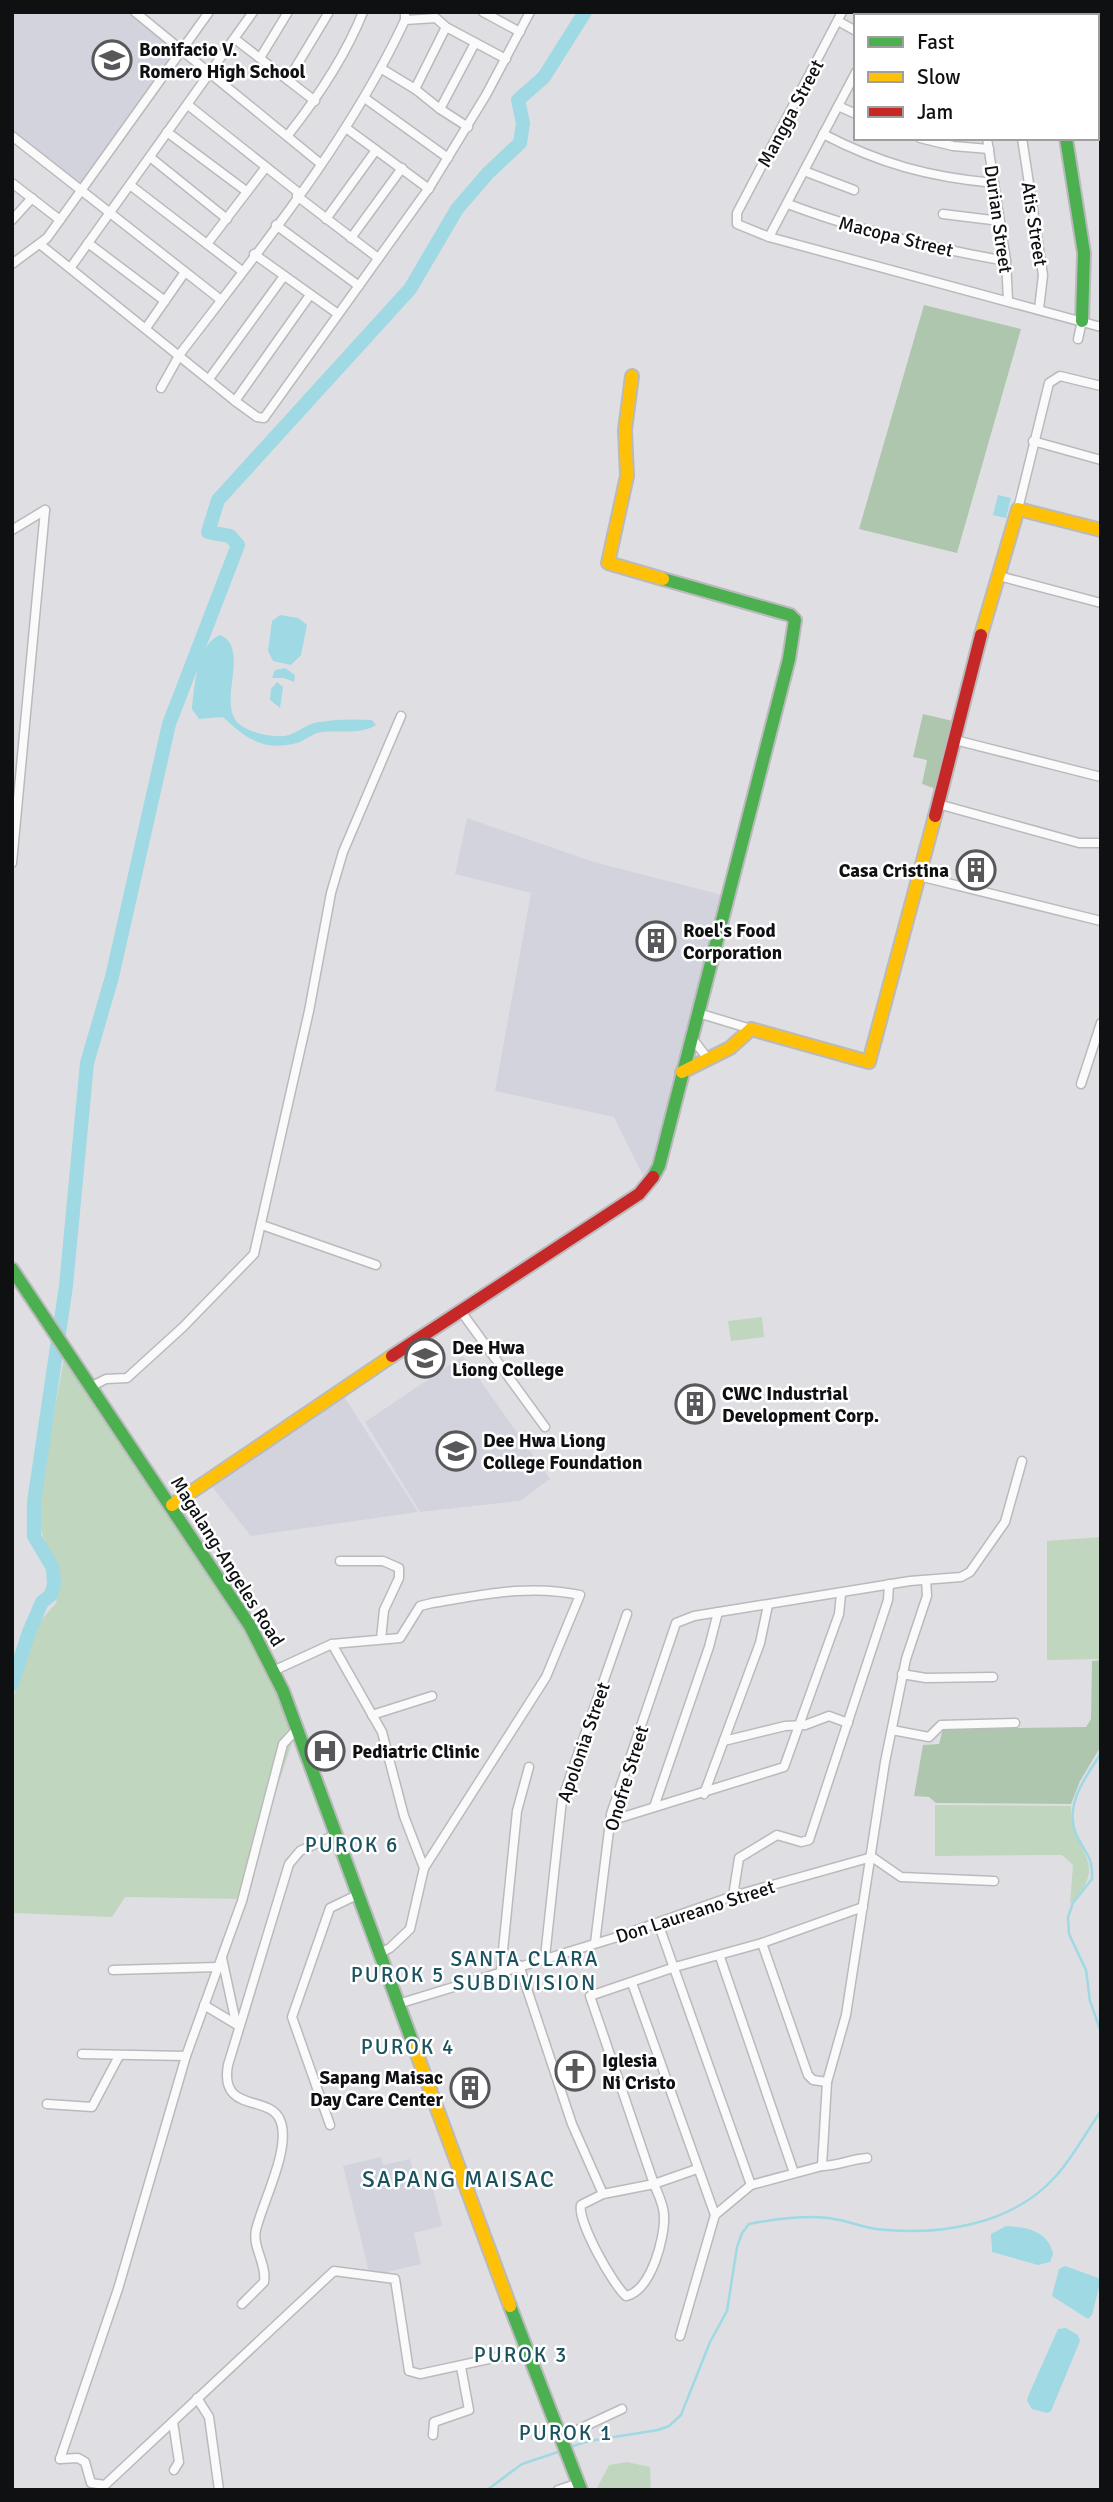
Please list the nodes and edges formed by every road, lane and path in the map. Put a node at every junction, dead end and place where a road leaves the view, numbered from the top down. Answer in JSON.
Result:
{"nodes":[{"id":1,"x":135,"y":12,"type":"edge"},
{"id":2,"x":209,"y":12,"type":"edge"},
{"id":3,"x":253,"y":12,"type":"edge"},
{"id":4,"x":288,"y":12,"type":"edge"},
{"id":5,"x":329,"y":12,"type":"edge"},
{"id":6,"x":363,"y":12,"type":"edge"},
{"id":7,"x":447,"y":12,"type":"edge"},
{"id":8,"x":483,"y":12,"type":"edge"},
{"id":9,"x":530,"y":12,"type":"edge"},
{"id":10,"x":842,"y":12,"type":"edge"},
{"id":11,"x":405,"y":16,"type":"edge"},
{"id":12,"x":838,"y":21,"type":"junction"},
{"id":13,"x":444,"y":25,"type":"junction"},
{"id":14,"x":854,"y":30,"type":"edge"},
{"id":15,"x":520,"y":32,"type":"junction"},
{"id":16,"x":235,"y":39,"type":"junction"},
{"id":17,"x":1101,"y":39,"type":"edge"},
{"id":18,"x":475,"y":43,"type":"junction"},
{"id":19,"x":182,"y":49,"type":"junction"},
{"id":20,"x":260,"y":58,"type":"junction"},
{"id":21,"x":506,"y":59,"type":"junction"},
{"id":22,"x":382,"y":69,"type":"junction"},
{"id":23,"x":211,"y":72,"type":"junction"},
{"id":24,"x":1100,"y":72,"type":"edge"},
{"id":25,"x":854,"y":76,"type":"edge"},
{"id":26,"x":288,"y":80,"type":"junction"},
{"id":27,"x":415,"y":89,"type":"junction"},
{"id":28,"x":1101,"y":93,"type":"edge"},
{"id":29,"x":366,"y":99,"type":"junction"},
{"id":30,"x":315,"y":101,"type":"junction"},
{"id":31,"x":188,"y":104,"type":"junction"},
{"id":32,"x":838,"y":106,"type":"junction"},
{"id":33,"x":440,"y":109,"type":"junction"},
{"id":34,"x":854,"y":113,"type":"edge"},
{"id":35,"x":468,"y":127,"type":"junction"},
{"id":36,"x":346,"y":128,"type":"junction"},
{"id":37,"x":167,"y":132,"type":"junction"},
{"id":38,"x":823,"y":134,"type":"junction"},
{"id":39,"x":288,"y":135,"type":"junction"},
{"id":40,"x":13,"y":139,"type":"edge"},
{"id":41,"x":928,"y":140,"type":"edge"},
{"id":42,"x":988,"y":140,"type":"edge"},
{"id":43,"x":1022,"y":140,"type":"edge"},
{"id":44,"x":1066,"y":140,"type":"edge"},
{"id":45,"x":989,"y":149,"type":"junction"},
{"id":46,"x":376,"y":150,"type":"junction"},
{"id":47,"x":150,"y":157,"type":"junction"},
{"id":48,"x":448,"y":158,"type":"junction"},
{"id":49,"x":321,"y":164,"type":"junction"},
{"id":50,"x":266,"y":167,"type":"junction"},
{"id":51,"x":402,"y":168,"type":"junction"},
{"id":52,"x":804,"y":171,"type":"junction"},
{"id":53,"x":12,"y":183,"type":"edge"},
{"id":54,"x":994,"y":183,"type":"junction"},
{"id":55,"x":130,"y":185,"type":"junction"},
{"id":56,"x":429,"y":189,"type":"junction"},
{"id":57,"x":854,"y":190,"type":"dead end"},
{"id":58,"x":81,"y":191,"type":"junction"},
{"id":59,"x":246,"y":191,"type":"junction"},
{"id":60,"x":298,"y":194,"type":"junction"},
{"id":61,"x":32,"y":198,"type":"junction"},
{"id":62,"x":788,"y":204,"type":"junction"},
{"id":63,"x":108,"y":214,"type":"junction"},
{"id":64,"x":943,"y":214,"type":"dead end"},
{"id":65,"x":14,"y":217,"type":"edge"},
{"id":66,"x":226,"y":219,"type":"junction"},
{"id":67,"x":326,"y":219,"type":"junction"},
{"id":68,"x":60,"y":220,"type":"junction"},
{"id":69,"x":1000,"y":221,"type":"junction"},
{"id":70,"x":276,"y":225,"type":"junction"},
{"id":71,"x":769,"y":237,"type":"junction"},
{"id":72,"x":351,"y":238,"type":"junction"},
{"id":73,"x":88,"y":243,"type":"junction"},
{"id":74,"x":207,"y":244,"type":"junction"},
{"id":75,"x":41,"y":245,"type":"junction"},
{"id":76,"x":254,"y":254,"type":"junction"},
{"id":77,"x":378,"y":258,"type":"junction"},
{"id":78,"x":1006,"y":261,"type":"junction"},
{"id":79,"x":12,"y":264,"type":"edge"},
{"id":80,"x":71,"y":267,"type":"junction"},
{"id":81,"x":242,"y":271,"type":"junction"},
{"id":82,"x":185,"y":272,"type":"junction"},
{"id":83,"x":284,"y":276,"type":"junction"},
{"id":84,"x":359,"y":286,"type":"junction"},
{"id":85,"x":310,"y":295,"type":"junction"},
{"id":86,"x":221,"y":300,"type":"junction"},
{"id":87,"x":1008,"y":300,"type":"junction"},
{"id":88,"x":165,"y":301,"type":"junction"},
{"id":89,"x":1039,"y":309,"type":"junction"},
{"id":90,"x":338,"y":314,"type":"junction"},
{"id":91,"x":1082,"y":321,"type":"junction"},
{"id":92,"x":1101,"y":327,"type":"edge"},
{"id":93,"x":146,"y":328,"type":"junction"},
{"id":94,"x":1078,"y":339,"type":"dead end"},
{"id":95,"x":180,"y":354,"type":"junction"},
{"id":96,"x":632,"y":376,"type":"dead end"},
{"id":97,"x":209,"y":379,"type":"junction"},
{"id":98,"x":1101,"y":386,"type":"edge"},
{"id":99,"x":161,"y":388,"type":"dead end"},
{"id":100,"x":235,"y":401,"type":"junction"},
{"id":101,"x":1033,"y":440,"type":"junction"},
{"id":102,"x":1101,"y":460,"type":"edge"},
{"id":103,"x":1018,"y":509,"type":"junction"},
{"id":104,"x":12,"y":530,"type":"edge"},
{"id":105,"x":1101,"y":530,"type":"edge"},
{"id":106,"x":999,"y":576,"type":"junction"},
{"id":107,"x":1101,"y":603,"type":"edge"},
{"id":108,"x":401,"y":716,"type":"dead end"},
{"id":109,"x":954,"y":740,"type":"junction"},
{"id":110,"x":1101,"y":777,"type":"edge"},
{"id":111,"x":939,"y":804,"type":"junction"},
{"id":112,"x":1101,"y":842,"type":"edge"},
{"id":113,"x":12,"y":863,"type":"edge"},
{"id":114,"x":919,"y":876,"type":"junction"},
{"id":115,"x":1101,"y":921,"type":"edge"},
{"id":116,"x":698,"y":1013,"type":"junction"},
{"id":117,"x":1101,"y":1023,"type":"edge"},
{"id":118,"x":751,"y":1029,"type":"junction"},
{"id":119,"x":692,"y":1038,"type":"junction"},
{"id":120,"x":708,"y":1059,"type":"junction"},
{"id":121,"x":682,"y":1072,"type":"junction"},
{"id":122,"x":1081,"y":1084,"type":"dead end"},
{"id":123,"x":262,"y":1225,"type":"junction"},
{"id":124,"x":376,"y":1265,"type":"dead end"},
{"id":125,"x":12,"y":1269,"type":"edge"},
{"id":126,"x":460,"y":1310,"type":"junction"},
{"id":127,"x":92,"y":1386,"type":"junction"},
{"id":128,"x":545,"y":1427,"type":"dead end"},
{"id":129,"x":1022,"y":1461,"type":"dead end"},
{"id":130,"x":172,"y":1505,"type":"junction"},
{"id":131,"x":340,"y":1561,"type":"dead end"},
{"id":132,"x":926,"y":1580,"type":"junction"},
{"id":133,"x":889,"y":1584,"type":"junction"},
{"id":134,"x":841,"y":1594,"type":"junction"},
{"id":135,"x":768,"y":1605,"type":"junction"},
{"id":136,"x":718,"y":1612,"type":"junction"},
{"id":137,"x":627,"y":1614,"type":"dead end"},
{"id":138,"x":381,"y":1639,"type":"junction"},
{"id":139,"x":331,"y":1644,"type":"junction"},
{"id":140,"x":273,"y":1671,"type":"junction"},
{"id":141,"x":902,"y":1674,"type":"junction"},
{"id":142,"x":993,"y":1677,"type":"dead end"},
{"id":143,"x":432,"y":1696,"type":"dead end"},
{"id":144,"x":372,"y":1715,"type":"junction"},
{"id":145,"x":800,"y":1723,"type":"junction"},
{"id":146,"x":848,"y":1723,"type":"junction"},
{"id":147,"x":1014,"y":1723,"type":"dead end"},
{"id":148,"x":297,"y":1729,"type":"junction"},
{"id":149,"x":892,"y":1730,"type":"junction"},
{"id":150,"x":724,"y":1741,"type":"junction"},
{"id":151,"x":529,"y":1767,"type":"dead end"},
{"id":152,"x":704,"y":1794,"type":"junction"},
{"id":153,"x":654,"y":1807,"type":"junction"},
{"id":154,"x":610,"y":1821,"type":"junction"},
{"id":155,"x":337,"y":1834,"type":"junction"},
{"id":156,"x":872,"y":1857,"type":"junction"},
{"id":157,"x":424,"y":1868,"type":"junction"},
{"id":158,"x":994,"y":1881,"type":"dead end"},
{"id":159,"x":359,"y":1894,"type":"junction"},
{"id":160,"x":733,"y":1896,"type":"junction"},
{"id":161,"x":863,"y":1907,"type":"junction"},
{"id":162,"x":659,"y":1923,"type":"junction"},
{"id":163,"x":595,"y":1943,"type":"junction"},
{"id":164,"x":762,"y":1943,"type":"junction"},
{"id":165,"x":380,"y":1952,"type":"junction"},
{"id":166,"x":221,"y":1956,"type":"junction"},
{"id":167,"x":720,"y":1957,"type":"junction"},
{"id":168,"x":545,"y":1958,"type":"junction"},
{"id":169,"x":519,"y":1965,"type":"junction"},
{"id":170,"x":218,"y":1966,"type":"junction"},
{"id":171,"x":675,"y":1967,"type":"junction"},
{"id":172,"x":113,"y":1970,"type":"dead end"},
{"id":173,"x":501,"y":1970,"type":"junction"},
{"id":174,"x":632,"y":1983,"type":"junction"},
{"id":175,"x":398,"y":2004,"type":"junction"},
{"id":176,"x":204,"y":2005,"type":"junction"},
{"id":177,"x":238,"y":2026,"type":"junction"},
{"id":178,"x":82,"y":2054,"type":"dead end"},
{"id":179,"x":119,"y":2056,"type":"junction"},
{"id":180,"x":186,"y":2056,"type":"junction"},
{"id":181,"x":827,"y":2082,"type":"junction"},
{"id":182,"x":47,"y":2105,"type":"dead end"},
{"id":183,"x":330,"y":2125,"type":"dead end"},
{"id":184,"x":867,"y":2158,"type":"dead end"},
{"id":185,"x":822,"y":2166,"type":"junction"},
{"id":186,"x":697,"y":2169,"type":"junction"},
{"id":187,"x":794,"y":2173,"type":"junction"},
{"id":188,"x":654,"y":2184,"type":"junction"},
{"id":189,"x":751,"y":2185,"type":"junction"},
{"id":190,"x":603,"y":2194,"type":"junction"},
{"id":191,"x":715,"y":2215,"type":"junction"},
{"id":192,"x":242,"y":2304,"type":"dead end"},
{"id":193,"x":680,"y":2336,"type":"dead end"},
{"id":194,"x":526,"y":2351,"type":"junction"},
{"id":195,"x":461,"y":2367,"type":"junction"},
{"id":196,"x":197,"y":2398,"type":"junction"},
{"id":197,"x":622,"y":2409,"type":"dead end"},
{"id":198,"x":173,"y":2421,"type":"junction"},
{"id":199,"x":433,"y":2435,"type":"dead end"},
{"id":200,"x":562,"y":2439,"type":"junction"},
{"id":201,"x":174,"y":2470,"type":"dead end"},
{"id":202,"x":580,"y":2486,"type":"edge"},
{"id":203,"x":219,"y":2490,"type":"edge"},
{"id":204,"x":558,"y":2490,"type":"edge"}],
"edges":[{"from":1,"to":19,"type":"street"},
{"from":2,"to":19,"type":"street"},
{"from":3,"to":16,"type":"street"},
{"from":4,"to":20,"type":"street"},
{"from":5,"to":26,"type":"street"},
{"from":6,"to":30,"type":"street"},
{"from":7,"to":13,"type":"street"},
{"from":8,"to":15,"type":"street"},
{"from":9,"to":15,"type":"street"},
{"from":10,"to":12,"type":"street","name":"Mangga Street"},
{"from":11,"to":13,"type":"street"},
{"from":11,"to":22,"type":"street"},
{"from":12,"to":14,"type":"street"},
{"from":12,"to":71,"type":"street","name":"Mangga Street"},
{"from":13,"to":18,"type":"street"},
{"from":13,"to":27,"type":"street"},
{"from":15,"to":21,"type":"street"},
{"from":16,"to":20,"type":"street"},
{"from":16,"to":23,"type":"street"},
{"from":17,"to":24,"type":"street"},
{"from":18,"to":21,"type":"street"},
{"from":18,"to":33,"type":"street"},
{"from":19,"to":23,"type":"street"},
{"from":19,"to":58,"type":"street"},
{"from":20,"to":26,"type":"street"},
{"from":21,"to":35,"type":"street"},
{"from":22,"to":27,"type":"street"},
{"from":22,"to":29,"type":"street"},
{"from":23,"to":31,"type":"street"},
{"from":23,"to":39,"type":"street"},
{"from":24,"to":28,"type":"street"},
{"from":25,"to":32,"type":"street"},
{"from":26,"to":30,"type":"street"},
{"from":27,"to":33,"type":"street"},
{"from":29,"to":36,"type":"street"},
{"from":29,"to":48,"type":"street"},
{"from":30,"to":39,"type":"street"},
{"from":31,"to":37,"type":"street"},
{"from":31,"to":50,"type":"street"},
{"from":32,"to":34,"type":"street"},
{"from":32,"to":38,"type":"street"},
{"from":33,"to":35,"type":"street"},
{"from":35,"to":48,"type":"street"},
{"from":36,"to":46,"type":"street"},
{"from":36,"to":49,"type":"street"},
{"from":37,"to":47,"type":"street"},
{"from":37,"to":59,"type":"street"},
{"from":38,"to":52,"type":"street"},
{"from":38,"to":54,"type":"street"},
{"from":39,"to":49,"type":"street"},
{"from":40,"to":58,"type":"street"},
{"from":41,"to":45,"type":"street"},
{"from":42,"to":45,"type":"street","name":"Durian Street"},
{"from":43,"to":89,"type":"street","name":"Atis Street"},
{"from":44,"to":91,"type":"street"},
{"from":45,"to":54,"type":"street","name":"Durian Street"},
{"from":46,"to":51,"type":"street"},
{"from":46,"to":67,"type":"street"},
{"from":47,"to":55,"type":"street"},
{"from":47,"to":66,"type":"street"},
{"from":48,"to":56,"type":"street"},
{"from":49,"to":60,"type":"street"},
{"from":50,"to":59,"type":"street"},
{"from":50,"to":60,"type":"street"},
{"from":51,"to":56,"type":"street"},
{"from":51,"to":72,"type":"street"},
{"from":52,"to":57,"type":"street"},
{"from":52,"to":62,"type":"street"},
{"from":53,"to":61,"type":"street"},
{"from":54,"to":69,"type":"street","name":"Durian Street"},
{"from":55,"to":63,"type":"street"},
{"from":55,"to":74,"type":"street"},
{"from":56,"to":77,"type":"street"},
{"from":58,"to":63,"type":"street"},
{"from":58,"to":68,"type":"street"},
{"from":59,"to":66,"type":"street"},
{"from":60,"to":67,"type":"street"},
{"from":60,"to":70,"type":"street"},
{"from":61,"to":65,"type":"street"},
{"from":61,"to":68,"type":"street"},
{"from":62,"to":71,"type":"street"},
{"from":62,"to":78,"type":"street","name":"Macopa Street"},
{"from":63,"to":73,"type":"street"},
{"from":63,"to":82,"type":"street"},
{"from":64,"to":69,"type":"street"},
{"from":66,"to":74,"type":"street"},
{"from":67,"to":72,"type":"street"},
{"from":68,"to":75,"type":"street"},
{"from":69,"to":78,"type":"street","name":"Durian Street"},
{"from":70,"to":76,"type":"street"},
{"from":70,"to":84,"type":"street"},
{"from":71,"to":87,"type":"street"},
{"from":72,"to":77,"type":"street"},
{"from":73,"to":80,"type":"street"},
{"from":73,"to":88,"type":"street"},
{"from":74,"to":81,"type":"street"},
{"from":75,"to":79,"type":"street"},
{"from":75,"to":80,"type":"street"},
{"from":76,"to":81,"type":"street"},
{"from":76,"to":83,"type":"street"},
{"from":77,"to":84,"type":"street"},
{"from":78,"to":87,"type":"street","name":"Durian Street"},
{"from":80,"to":93,"type":"street"},
{"from":81,"to":86,"type":"street"},
{"from":82,"to":86,"type":"street"},
{"from":82,"to":88,"type":"street"},
{"from":83,"to":85,"type":"street"},
{"from":83,"to":97,"type":"street"},
{"from":84,"to":90,"type":"street"},
{"from":85,"to":90,"type":"street"},
{"from":85,"to":100,"type":"street"},
{"from":86,"to":95,"type":"street"},
{"from":87,"to":89,"type":"street"},
{"from":88,"to":93,"type":"street"},
{"from":89,"to":91,"type":"street"},
{"from":90,"to":100,"type":"street"},
{"from":91,"to":92,"type":"street"},
{"from":91,"to":94,"type":"street"},
{"from":93,"to":95,"type":"street"},
{"from":95,"to":97,"type":"street"},
{"from":95,"to":99,"type":"street"},
{"from":96,"to":116,"type":"street"},
{"from":97,"to":100,"type":"street"},
{"from":98,"to":101,"type":"street"},
{"from":101,"to":102,"type":"street"},
{"from":101,"to":103,"type":"street"},
{"from":103,"to":105,"type":"street"},
{"from":103,"to":106,"type":"street"},
{"from":104,"to":113,"type":"street"},
{"from":106,"to":107,"type":"street"},
{"from":106,"to":109,"type":"street"},
{"from":108,"to":123,"type":"street"},
{"from":109,"to":110,"type":"street"},
{"from":109,"to":111,"type":"street"},
{"from":111,"to":112,"type":"street"},
{"from":111,"to":114,"type":"street"},
{"from":114,"to":115,"type":"street"},
{"from":114,"to":118,"type":"street"},
{"from":116,"to":118,"type":"street"},
{"from":116,"to":119,"type":"street"},
{"from":117,"to":122,"type":"street"},
{"from":118,"to":120,"type":"street"},
{"from":119,"to":120,"type":"street"},
{"from":119,"to":121,"type":"street"},
{"from":120,"to":121,"type":"street"},
{"from":121,"to":126,"type":"street"},
{"from":123,"to":124,"type":"street"},
{"from":123,"to":127,"type":"street"},
{"from":125,"to":127,"type":"street","name":"Magalang-Angeles Road"},
{"from":126,"to":128,"type":"street"},
{"from":126,"to":130,"type":"street"},
{"from":127,"to":130,"type":"street","name":"Magalang-Angeles Road"},
{"from":129,"to":132,"type":"street"},
{"from":130,"to":140,"type":"street","name":"Magalang-Angeles Road"},
{"from":131,"to":138,"type":"street"},
{"from":132,"to":133,"type":"street"},
{"from":132,"to":141,"type":"street"},
{"from":133,"to":134,"type":"street"},
{"from":133,"to":146,"type":"street"},
{"from":134,"to":135,"type":"street"},
{"from":134,"to":145,"type":"street"},
{"from":135,"to":136,"type":"street"},
{"from":135,"to":150,"type":"street"},
{"from":136,"to":153,"type":"street"},
{"from":136,"to":154,"type":"street","name":"Onofre Street"},
{"from":137,"to":168,"type":"street","name":"Apolonia Street"},
{"from":138,"to":139,"type":"street"},
{"from":138,"to":157,"type":"street"},
{"from":139,"to":140,"type":"street"},
{"from":139,"to":144,"type":"street"},
{"from":140,"to":148,"type":"street","name":"Magalang-Angeles Road"},
{"from":141,"to":142,"type":"street"},
{"from":141,"to":149,"type":"street"},
{"from":143,"to":144,"type":"street"},
{"from":144,"to":157,"type":"street"},
{"from":145,"to":146,"type":"street"},
{"from":145,"to":150,"type":"street"},
{"from":145,"to":152,"type":"street"},
{"from":146,"to":160,"type":"street"},
{"from":147,"to":149,"type":"street"},
{"from":148,"to":155,"type":"street","name":"Magalang-Angeles Road"},
{"from":148,"to":166,"type":"street"},
{"from":149,"to":156,"type":"street"},
{"from":150,"to":152,"type":"street"},
{"from":151,"to":173,"type":"street"},
{"from":152,"to":153,"type":"street"},
{"from":153,"to":154,"type":"street"},
{"from":154,"to":163,"type":"street","name":"Onofre Street"},
{"from":155,"to":159,"type":"street","name":"Magalang-Angeles Road"},
{"from":155,"to":177,"type":"street"},
{"from":156,"to":158,"type":"street"},
{"from":156,"to":160,"type":"street","name":"Don Laureano Street"},
{"from":156,"to":161,"type":"street"},
{"from":157,"to":165,"type":"street"},
{"from":159,"to":165,"type":"street","name":"Magalang-Angeles Road"},
{"from":159,"to":183,"type":"street"},
{"from":160,"to":162,"type":"street","name":"Don Laureano Street"},
{"from":161,"to":164,"type":"street"},
{"from":161,"to":181,"type":"street"},
{"from":162,"to":163,"type":"street","name":"Don Laureano Street"},
{"from":162,"to":171,"type":"street"},
{"from":163,"to":168,"type":"street","name":"Don Laureano Street"},
{"from":164,"to":167,"type":"street"},
{"from":164,"to":181,"type":"street"},
{"from":165,"to":175,"type":"street","name":"Magalang-Angeles Road"},
{"from":166,"to":170,"type":"street"},
{"from":166,"to":177,"type":"street"},
{"from":167,"to":171,"type":"street"},
{"from":167,"to":187,"type":"street"},
{"from":168,"to":169,"type":"street","name":"Don Laureano Street"},
{"from":169,"to":173,"type":"street","name":"Don Laureano Street"},
{"from":169,"to":190,"type":"street"},
{"from":170,"to":172,"type":"street"},
{"from":170,"to":176,"type":"street"},
{"from":171,"to":174,"type":"street"},
{"from":171,"to":189,"type":"street"},
{"from":173,"to":175,"type":"street","name":"Don Laureano Street"},
{"from":174,"to":186,"type":"street"},
{"from":174,"to":188,"type":"street"},
{"from":175,"to":194,"type":"street","name":"Magalang-Angeles Road"},
{"from":176,"to":177,"type":"street"},
{"from":176,"to":180,"type":"street"},
{"from":177,"to":192,"type":"street"},
{"from":178,"to":179,"type":"street"},
{"from":179,"to":180,"type":"street"},
{"from":179,"to":182,"type":"street"},
{"from":180,"to":198,"type":"street"},
{"from":181,"to":185,"type":"street"},
{"from":184,"to":185,"type":"street"},
{"from":185,"to":187,"type":"street"},
{"from":186,"to":188,"type":"street"},
{"from":186,"to":191,"type":"street"},
{"from":187,"to":189,"type":"street"},
{"from":188,"to":190,"type":"street"},
{"from":188,"to":190,"type":"street"},
{"from":189,"to":191,"type":"street"},
{"from":191,"to":193,"type":"street"},
{"from":194,"to":195,"type":"street"},
{"from":194,"to":200,"type":"street","name":"Magalang-Angeles Road"},
{"from":195,"to":196,"type":"street"},
{"from":195,"to":199,"type":"street"},
{"from":196,"to":198,"type":"street"},
{"from":196,"to":203,"type":"street"},
{"from":197,"to":200,"type":"street"},
{"from":198,"to":201,"type":"street"},
{"from":200,"to":202,"type":"street","name":"Magalang-Angeles Road"},
{"from":202,"to":204,"type":"street"}]}
